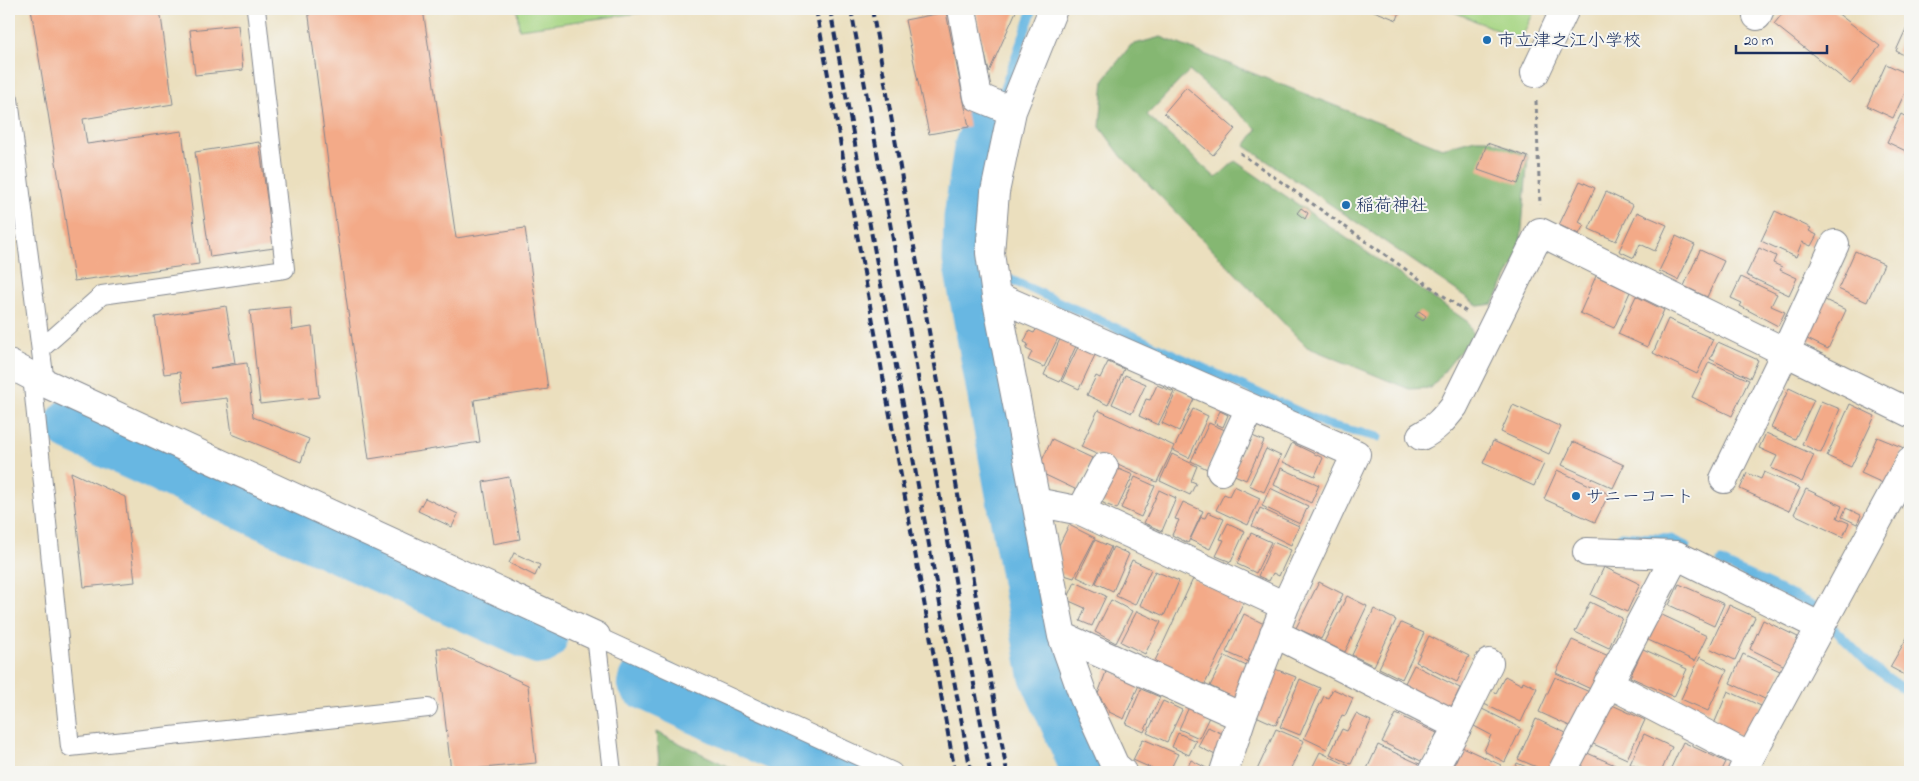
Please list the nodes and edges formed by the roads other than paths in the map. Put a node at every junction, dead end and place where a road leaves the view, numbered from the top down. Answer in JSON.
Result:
{"nodes":[{"id":1,"x":256,"y":9,"type":"edge"},
{"id":2,"x":962,"y":9,"type":"edge"},
{"id":3,"x":1053,"y":9,"type":"edge"},
{"id":4,"x":1566,"y":9,"type":"edge"},
{"id":5,"x":1535,"y":73,"type":"road end"},
{"id":6,"x":9,"y":99,"type":"edge"},
{"id":7,"x":1012,"y":111,"type":"junction"},
{"id":8,"x":1834,"y":244,"type":"dead end"},
{"id":9,"x":996,"y":296,"type":"junction"},
{"id":10,"x":42,"y":348,"type":"junction"},
{"id":11,"x":1785,"y":353,"type":"junction"},
{"id":12,"x":28,"y":374,"type":"edge"},
{"id":13,"x":1250,"y":408,"type":"junction"},
{"id":14,"x":1910,"y":413,"type":"edge"},
{"id":15,"x":1421,"y":436,"type":"dead end"},
{"id":16,"x":1910,"y":461,"type":"edge"},
{"id":17,"x":1104,"y":466,"type":"dead end"},
{"id":18,"x":1221,"y":471,"type":"dead end"},
{"id":19,"x":1724,"y":478,"type":"dead end"},
{"id":20,"x":1036,"y":502,"type":"junction"},
{"id":21,"x":1081,"y":511,"type":"junction"},
{"id":22,"x":1587,"y":552,"type":"dead end"},
{"id":23,"x":1676,"y":555,"type":"junction"},
{"id":24,"x":1285,"y":606,"type":"junction"},
{"id":25,"x":1821,"y":627,"type":"junction"},
{"id":26,"x":1274,"y":633,"type":"junction"},
{"id":27,"x":596,"y":636,"type":"junction"},
{"id":28,"x":1062,"y":636,"type":"junction"},
{"id":29,"x":1489,"y":663,"type":"dead end"},
{"id":30,"x":1608,"y":683,"type":"junction"},
{"id":31,"x":428,"y":708,"type":"dead end"},
{"id":32,"x":1242,"y":717,"type":"junction"},
{"id":33,"x":1458,"y":726,"type":"junction"},
{"id":34,"x":1746,"y":765,"type":"edge"},
{"id":35,"x":612,"y":772,"type":"edge"},
{"id":36,"x":893,"y":772,"type":"edge"},
{"id":37,"x":1122,"y":772,"type":"edge"},
{"id":38,"x":1224,"y":772,"type":"edge"},
{"id":39,"x":1432,"y":772,"type":"edge"},
{"id":40,"x":1562,"y":772,"type":"edge"}],
"edges":[{"from":1,"to":10,"type":"lane"},
{"from":2,"to":7,"type":"street"},
{"from":3,"to":7,"type":"street"},
{"from":4,"to":5,"type":"street"},
{"from":6,"to":10,"type":"lane"},
{"from":7,"to":9,"type":"street"},
{"from":8,"to":11,"type":"street"},
{"from":9,"to":13,"type":"street"},
{"from":9,"to":20,"type":"street"},
{"from":10,"to":12,"type":"lane"},
{"from":11,"to":14,"type":"street"},
{"from":11,"to":15,"type":"street"},
{"from":11,"to":19,"type":"street"},
{"from":12,"to":27,"type":"street"},
{"from":12,"to":31,"type":"lane"},
{"from":13,"to":18,"type":"street"},
{"from":13,"to":24,"type":"street"},
{"from":16,"to":25,"type":"street"},
{"from":17,"to":21,"type":"street"},
{"from":20,"to":21,"type":"street"},
{"from":20,"to":28,"type":"street"},
{"from":21,"to":24,"type":"street"},
{"from":22,"to":23,"type":"street"},
{"from":23,"to":25,"type":"street"},
{"from":23,"to":30,"type":"street"},
{"from":24,"to":26,"type":"street"},
{"from":25,"to":34,"type":"street"},
{"from":26,"to":32,"type":"street"},
{"from":26,"to":33,"type":"street"},
{"from":27,"to":35,"type":"lane"},
{"from":27,"to":36,"type":"lane"},
{"from":28,"to":32,"type":"street"},
{"from":28,"to":37,"type":"street"},
{"from":29,"to":33,"type":"street"},
{"from":30,"to":34,"type":"street"},
{"from":30,"to":40,"type":"street"},
{"from":32,"to":38,"type":"street"},
{"from":33,"to":39,"type":"street"}]}
